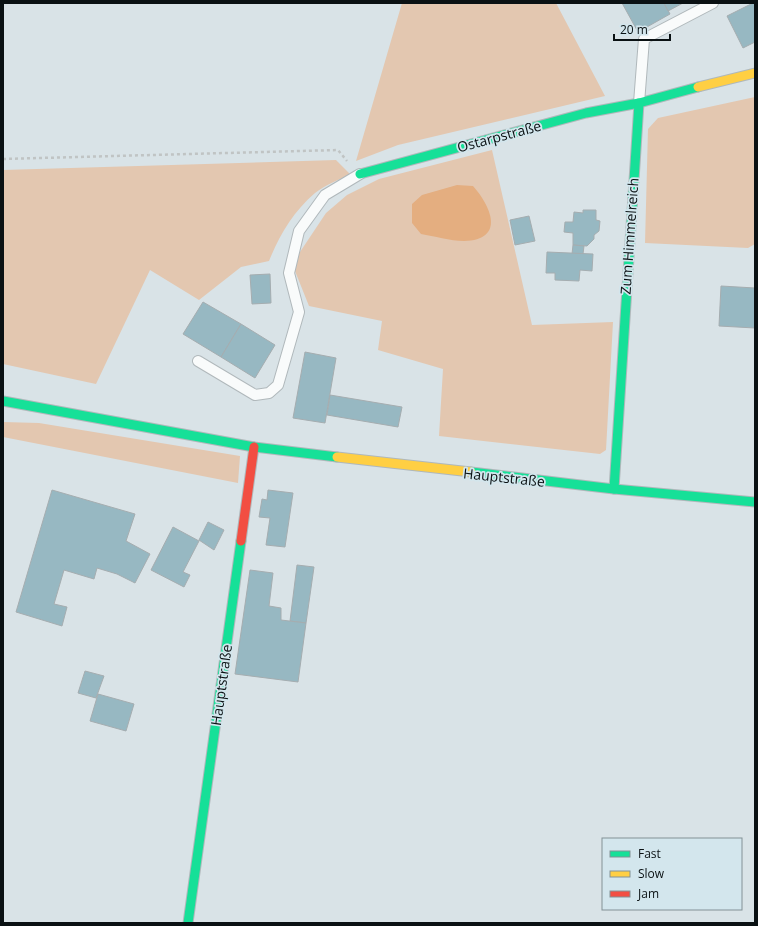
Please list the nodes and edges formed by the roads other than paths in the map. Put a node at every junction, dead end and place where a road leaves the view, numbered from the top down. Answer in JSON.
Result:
{"nodes":[{"id":1,"x":714,"y":3,"type":"edge"},
{"id":2,"x":755,"y":73,"type":"edge"},
{"id":3,"x":639,"y":103,"type":"junction"},
{"id":4,"x":360,"y":174,"type":"joint"},
{"id":5,"x":198,"y":361,"type":"dead end"},
{"id":6,"x":3,"y":400,"type":"edge"},
{"id":7,"x":254,"y":448,"type":"junction"},
{"id":8,"x":614,"y":489,"type":"junction"},
{"id":9,"x":755,"y":502,"type":"edge"},
{"id":10,"x":188,"y":923,"type":"edge"}],
"edges":[{"from":1,"to":3,"type":"lane"},
{"from":2,"to":3,"type":"street"},
{"from":3,"to":4,"type":"street","name":"Ostarpstraße"},
{"from":3,"to":8,"type":"street","name":"Zum Himmelreich"},
{"from":4,"to":5,"type":"lane"},
{"from":6,"to":7,"type":"street","name":"Hauptstraße"},
{"from":7,"to":8,"type":"street","name":"Hauptstraße"},
{"from":7,"to":10,"type":"street","name":"Hauptstraße"},
{"from":8,"to":9,"type":"street","name":"Hauptstraße"}]}
